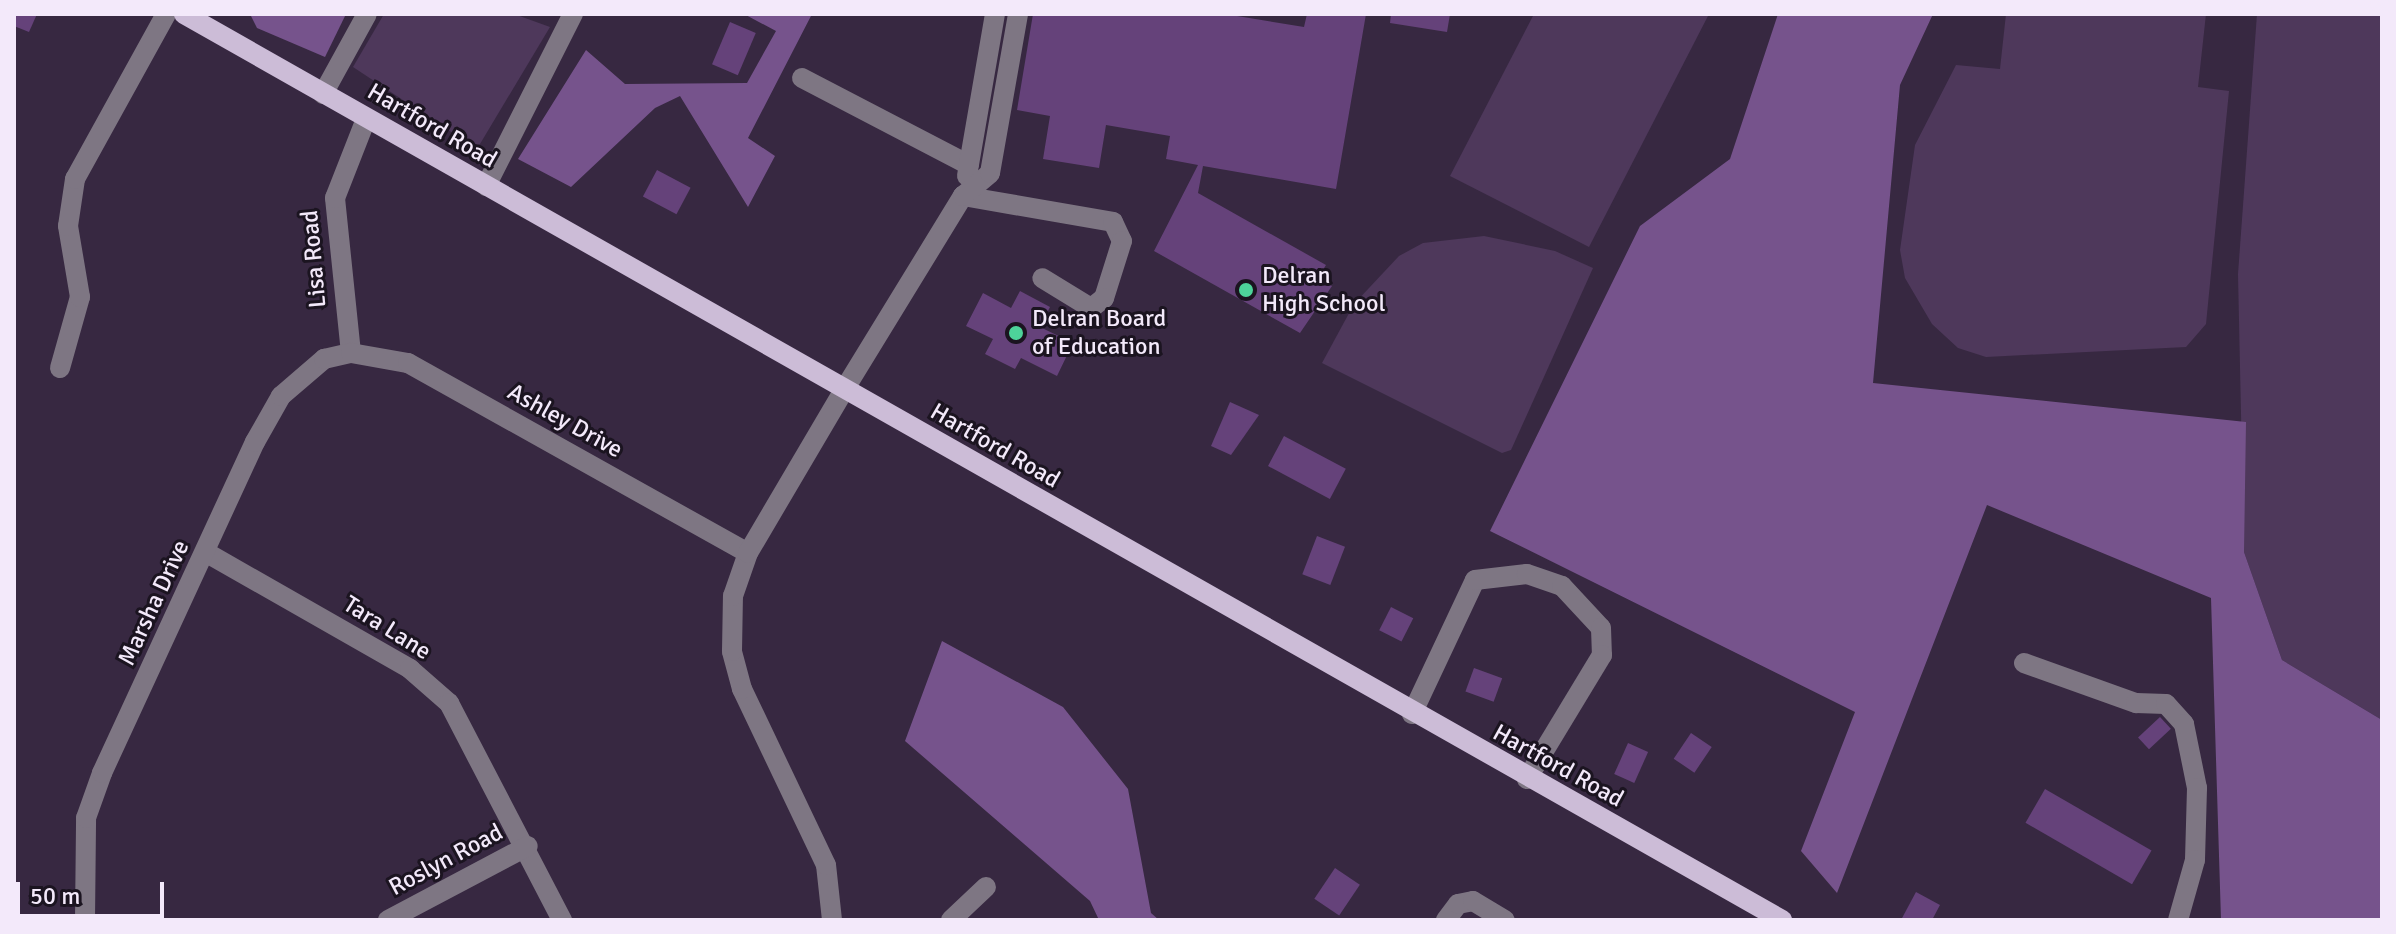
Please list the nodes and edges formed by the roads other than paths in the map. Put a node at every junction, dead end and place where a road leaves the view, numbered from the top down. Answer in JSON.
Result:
{"nodes":[{"id":1,"x":166,"y":14,"type":"edge"},
{"id":2,"x":184,"y":14,"type":"edge"},
{"id":3,"x":367,"y":14,"type":"edge"},
{"id":4,"x":573,"y":14,"type":"edge"},
{"id":5,"x":995,"y":14,"type":"edge"},
{"id":6,"x":1018,"y":14,"type":"edge"},
{"id":7,"x":802,"y":78,"type":"dead end"},
{"id":8,"x":323,"y":94,"type":"junction"},
{"id":9,"x":366,"y":119,"type":"junction"},
{"id":10,"x":969,"y":165,"type":"junction"},
{"id":11,"x":486,"y":186,"type":"junction"},
{"id":12,"x":963,"y":196,"type":"junction"},
{"id":13,"x":1042,"y":278,"type":"dead end"},
{"id":14,"x":351,"y":353,"type":"junction"},
{"id":15,"x":60,"y":368,"type":"dead end"},
{"id":16,"x":844,"y":390,"type":"junction"},
{"id":17,"x":207,"y":553,"type":"junction"},
{"id":18,"x":748,"y":553,"type":"junction"},
{"id":19,"x":2024,"y":663,"type":"dead end"},
{"id":20,"x":1412,"y":714,"type":"junction"},
{"id":21,"x":1527,"y":779,"type":"junction"},
{"id":22,"x":528,"y":846,"type":"junction"},
{"id":23,"x":986,"y":887,"type":"dead end"},
{"id":24,"x":85,"y":920,"type":"edge"},
{"id":25,"x":388,"y":920,"type":"edge"},
{"id":26,"x":562,"y":920,"type":"edge"},
{"id":27,"x":832,"y":920,"type":"edge"},
{"id":28,"x":951,"y":920,"type":"edge"},
{"id":29,"x":1446,"y":920,"type":"edge"},
{"id":30,"x":1505,"y":920,"type":"edge"},
{"id":31,"x":1782,"y":920,"type":"edge"},
{"id":32,"x":2178,"y":920,"type":"edge"}],
"edges":[{"from":1,"to":15,"type":"street"},
{"from":2,"to":8,"type":"main road","name":"Hartford Road"},
{"from":3,"to":8,"type":"street"},
{"from":4,"to":11,"type":"street"},
{"from":5,"to":10,"type":"street"},
{"from":6,"to":12,"type":"street"},
{"from":7,"to":10,"type":"street"},
{"from":8,"to":9,"type":"main road","name":"Hartford Road"},
{"from":9,"to":11,"type":"main road","name":"Hartford Road"},
{"from":9,"to":14,"type":"street","name":"Lisa Road"},
{"from":10,"to":12,"type":"street"},
{"from":11,"to":16,"type":"main road","name":"Hartford Road"},
{"from":12,"to":13,"type":"street"},
{"from":12,"to":16,"type":"street"},
{"from":14,"to":17,"type":"street","name":"Marsha Drive"},
{"from":14,"to":18,"type":"street","name":"Ashley Drive"},
{"from":16,"to":18,"type":"street"},
{"from":16,"to":20,"type":"main road","name":"Hartford Road"},
{"from":17,"to":22,"type":"street","name":"Tara Lane"},
{"from":17,"to":24,"type":"street","name":"Marsha Drive"},
{"from":18,"to":27,"type":"street"},
{"from":19,"to":32,"type":"street"},
{"from":20,"to":21,"type":"main road","name":"Hartford Road"},
{"from":20,"to":21,"type":"street"},
{"from":21,"to":31,"type":"main road","name":"Hartford Road"},
{"from":22,"to":25,"type":"street","name":"Roslyn Road"},
{"from":22,"to":26,"type":"street","name":"Tara Lane"},
{"from":23,"to":28,"type":"street"},
{"from":29,"to":30,"type":"street"}]}
